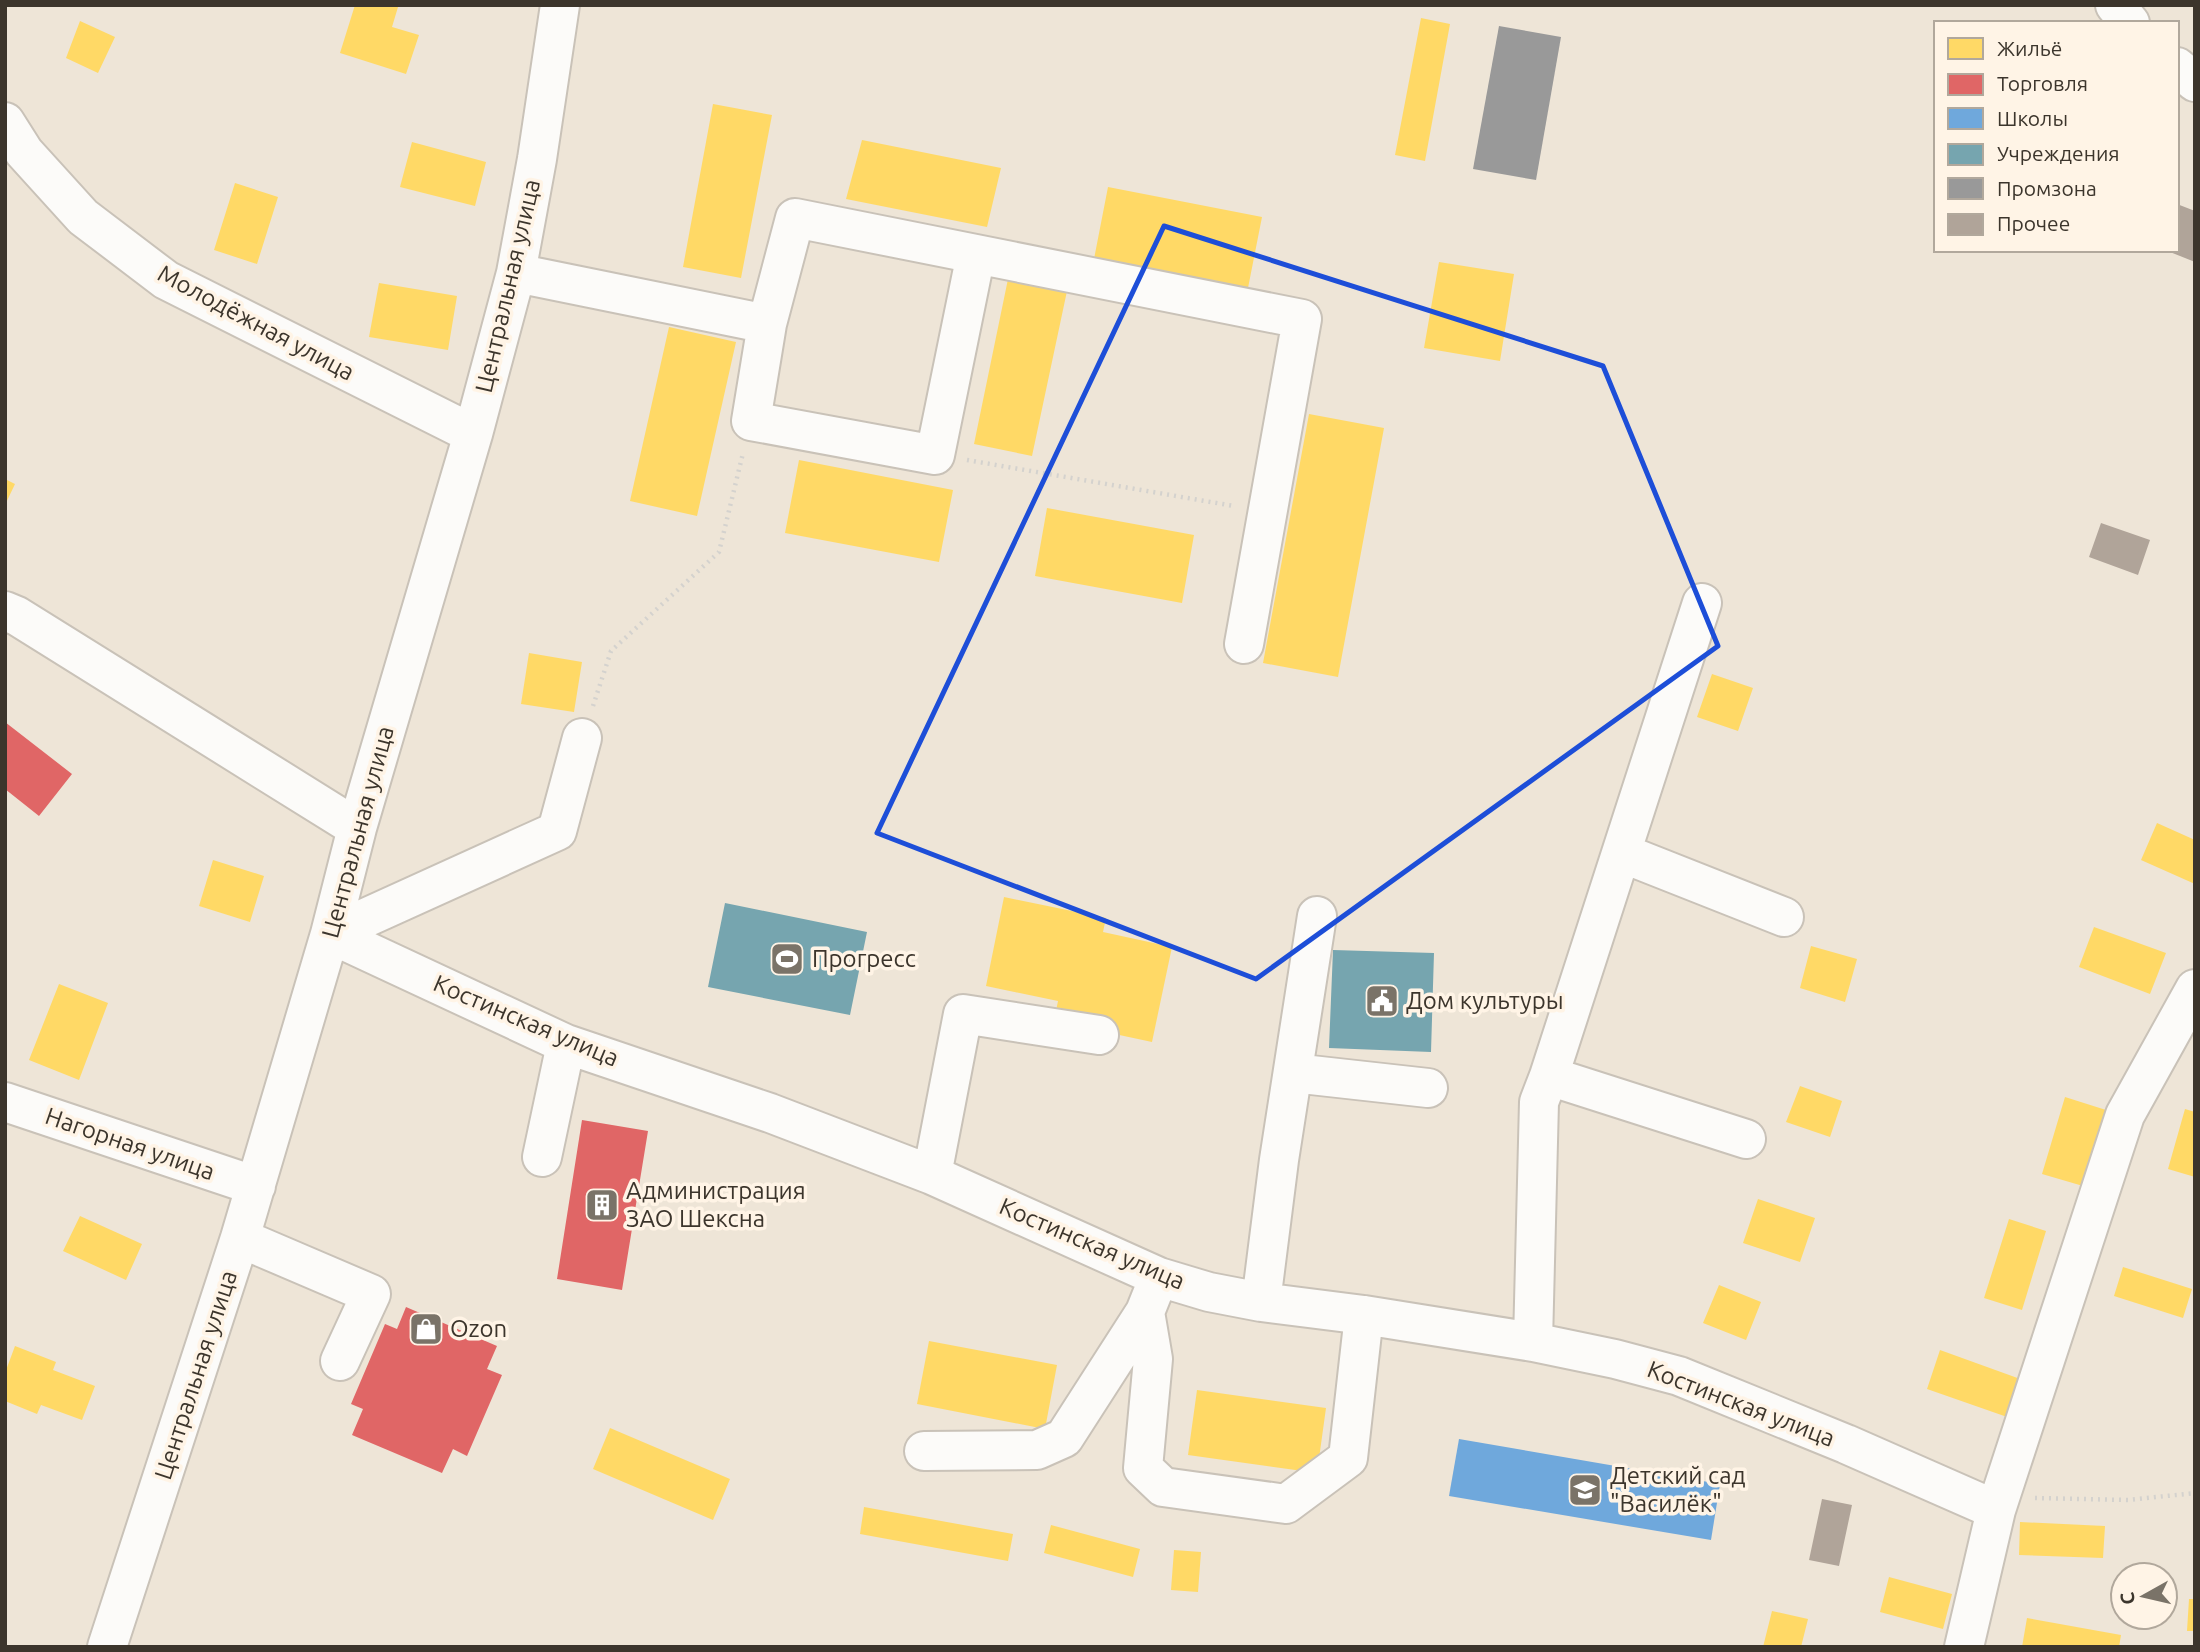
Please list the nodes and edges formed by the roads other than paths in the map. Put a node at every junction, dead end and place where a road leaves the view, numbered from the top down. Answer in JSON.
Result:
{"nodes":[{"id":1,"x":560,"y":5,"type":"edge"},
{"id":2,"x":2115,"y":5,"type":"edge"},
{"id":3,"x":2128,"y":21,"type":"edge"},
{"id":4,"x":2179,"y":69,"type":"edge"},
{"id":5,"x":2195,"y":82,"type":"edge"},
{"id":6,"x":5,"y":122,"type":"edge"},
{"id":7,"x":976,"y":254,"type":"junction"},
{"id":8,"x":516,"y":273,"type":"junction"},
{"id":9,"x":767,"y":324,"type":"junction"},
{"id":10,"x":473,"y":435,"type":"junction"},
{"id":11,"x":1702,"y":603,"type":"dead end"},
{"id":12,"x":5,"y":611,"type":"edge"},
{"id":13,"x":1244,"y":644,"type":"dead end"},
{"id":14,"x":582,"y":738,"type":"road end"},
{"id":15,"x":357,"y":828,"type":"junction"},
{"id":16,"x":1622,"y":853,"type":"junction"},
{"id":17,"x":1317,"y":916,"type":"dead end"},
{"id":18,"x":1784,"y":917,"type":"dead end"},
{"id":19,"x":330,"y":934,"type":"junction"},
{"id":20,"x":2195,"y":989,"type":"edge"},
{"id":21,"x":1099,"y":1035,"type":"dead end"},
{"id":22,"x":566,"y":1044,"type":"junction"},
{"id":23,"x":1293,"y":1073,"type":"junction"},
{"id":24,"x":1549,"y":1076,"type":"junction"},
{"id":25,"x":1428,"y":1088,"type":"dead end"},
{"id":26,"x":5,"y":1102,"type":"edge"},
{"id":27,"x":1746,"y":1139,"type":"dead end"},
{"id":28,"x":542,"y":1157,"type":"dead end"},
{"id":29,"x":932,"y":1175,"type":"junction"},
{"id":30,"x":256,"y":1186,"type":"junction"},
{"id":31,"x":240,"y":1238,"type":"junction"},
{"id":32,"x":1159,"y":1277,"type":"junction"},
{"id":33,"x":1262,"y":1302,"type":"junction"},
{"id":34,"x":1146,"y":1312,"type":"junction"},
{"id":35,"x":1364,"y":1315,"type":"junction"},
{"id":36,"x":1533,"y":1342,"type":"junction"},
{"id":37,"x":340,"y":1361,"type":"dead end"},
{"id":38,"x":924,"y":1451,"type":"dead end"},
{"id":39,"x":1999,"y":1503,"type":"junction"},
{"id":40,"x":107,"y":1647,"type":"edge"},
{"id":41,"x":1964,"y":1647,"type":"edge"}],
"edges":[{"from":1,"to":8,"type":"street","name":"Центральная улица"},
{"from":2,"to":3,"type":"street"},
{"from":4,"to":5,"type":"street"},
{"from":6,"to":10,"type":"street","name":"Молодёжная улица"},
{"from":7,"to":9,"type":"street"},
{"from":7,"to":9,"type":"street"},
{"from":7,"to":13,"type":"street"},
{"from":8,"to":9,"type":"street"},
{"from":8,"to":10,"type":"street","name":"Центральная улица"},
{"from":10,"to":15,"type":"street","name":"Центральная улица"},
{"from":11,"to":16,"type":"street"},
{"from":12,"to":15,"type":"street"},
{"from":14,"to":19,"type":"street"},
{"from":15,"to":19,"type":"street","name":"Центральная улица"},
{"from":16,"to":18,"type":"street"},
{"from":16,"to":24,"type":"street"},
{"from":17,"to":23,"type":"street"},
{"from":19,"to":22,"type":"street","name":"Костинская улица"},
{"from":19,"to":30,"type":"street","name":"Центральная улица"},
{"from":20,"to":39,"type":"street"},
{"from":21,"to":29,"type":"street"},
{"from":22,"to":28,"type":"street"},
{"from":22,"to":29,"type":"street","name":"Костинская улица"},
{"from":23,"to":25,"type":"street"},
{"from":23,"to":33,"type":"street"},
{"from":24,"to":27,"type":"street"},
{"from":24,"to":36,"type":"street"},
{"from":26,"to":30,"type":"street","name":"Нагорная улица"},
{"from":29,"to":32,"type":"street","name":"Костинская улица"},
{"from":30,"to":31,"type":"street","name":"Центральная улица"},
{"from":31,"to":37,"type":"street"},
{"from":31,"to":40,"type":"street","name":"Центральная улица"},
{"from":32,"to":33,"type":"street","name":"Костинская улица"},
{"from":32,"to":34,"type":"street"},
{"from":33,"to":35,"type":"street","name":"Костинская улица"},
{"from":34,"to":35,"type":"street"},
{"from":34,"to":38,"type":"street"},
{"from":35,"to":36,"type":"street","name":"Костинская улица"},
{"from":36,"to":39,"type":"street","name":"Костинская улица"},
{"from":39,"to":41,"type":"street"}]}
